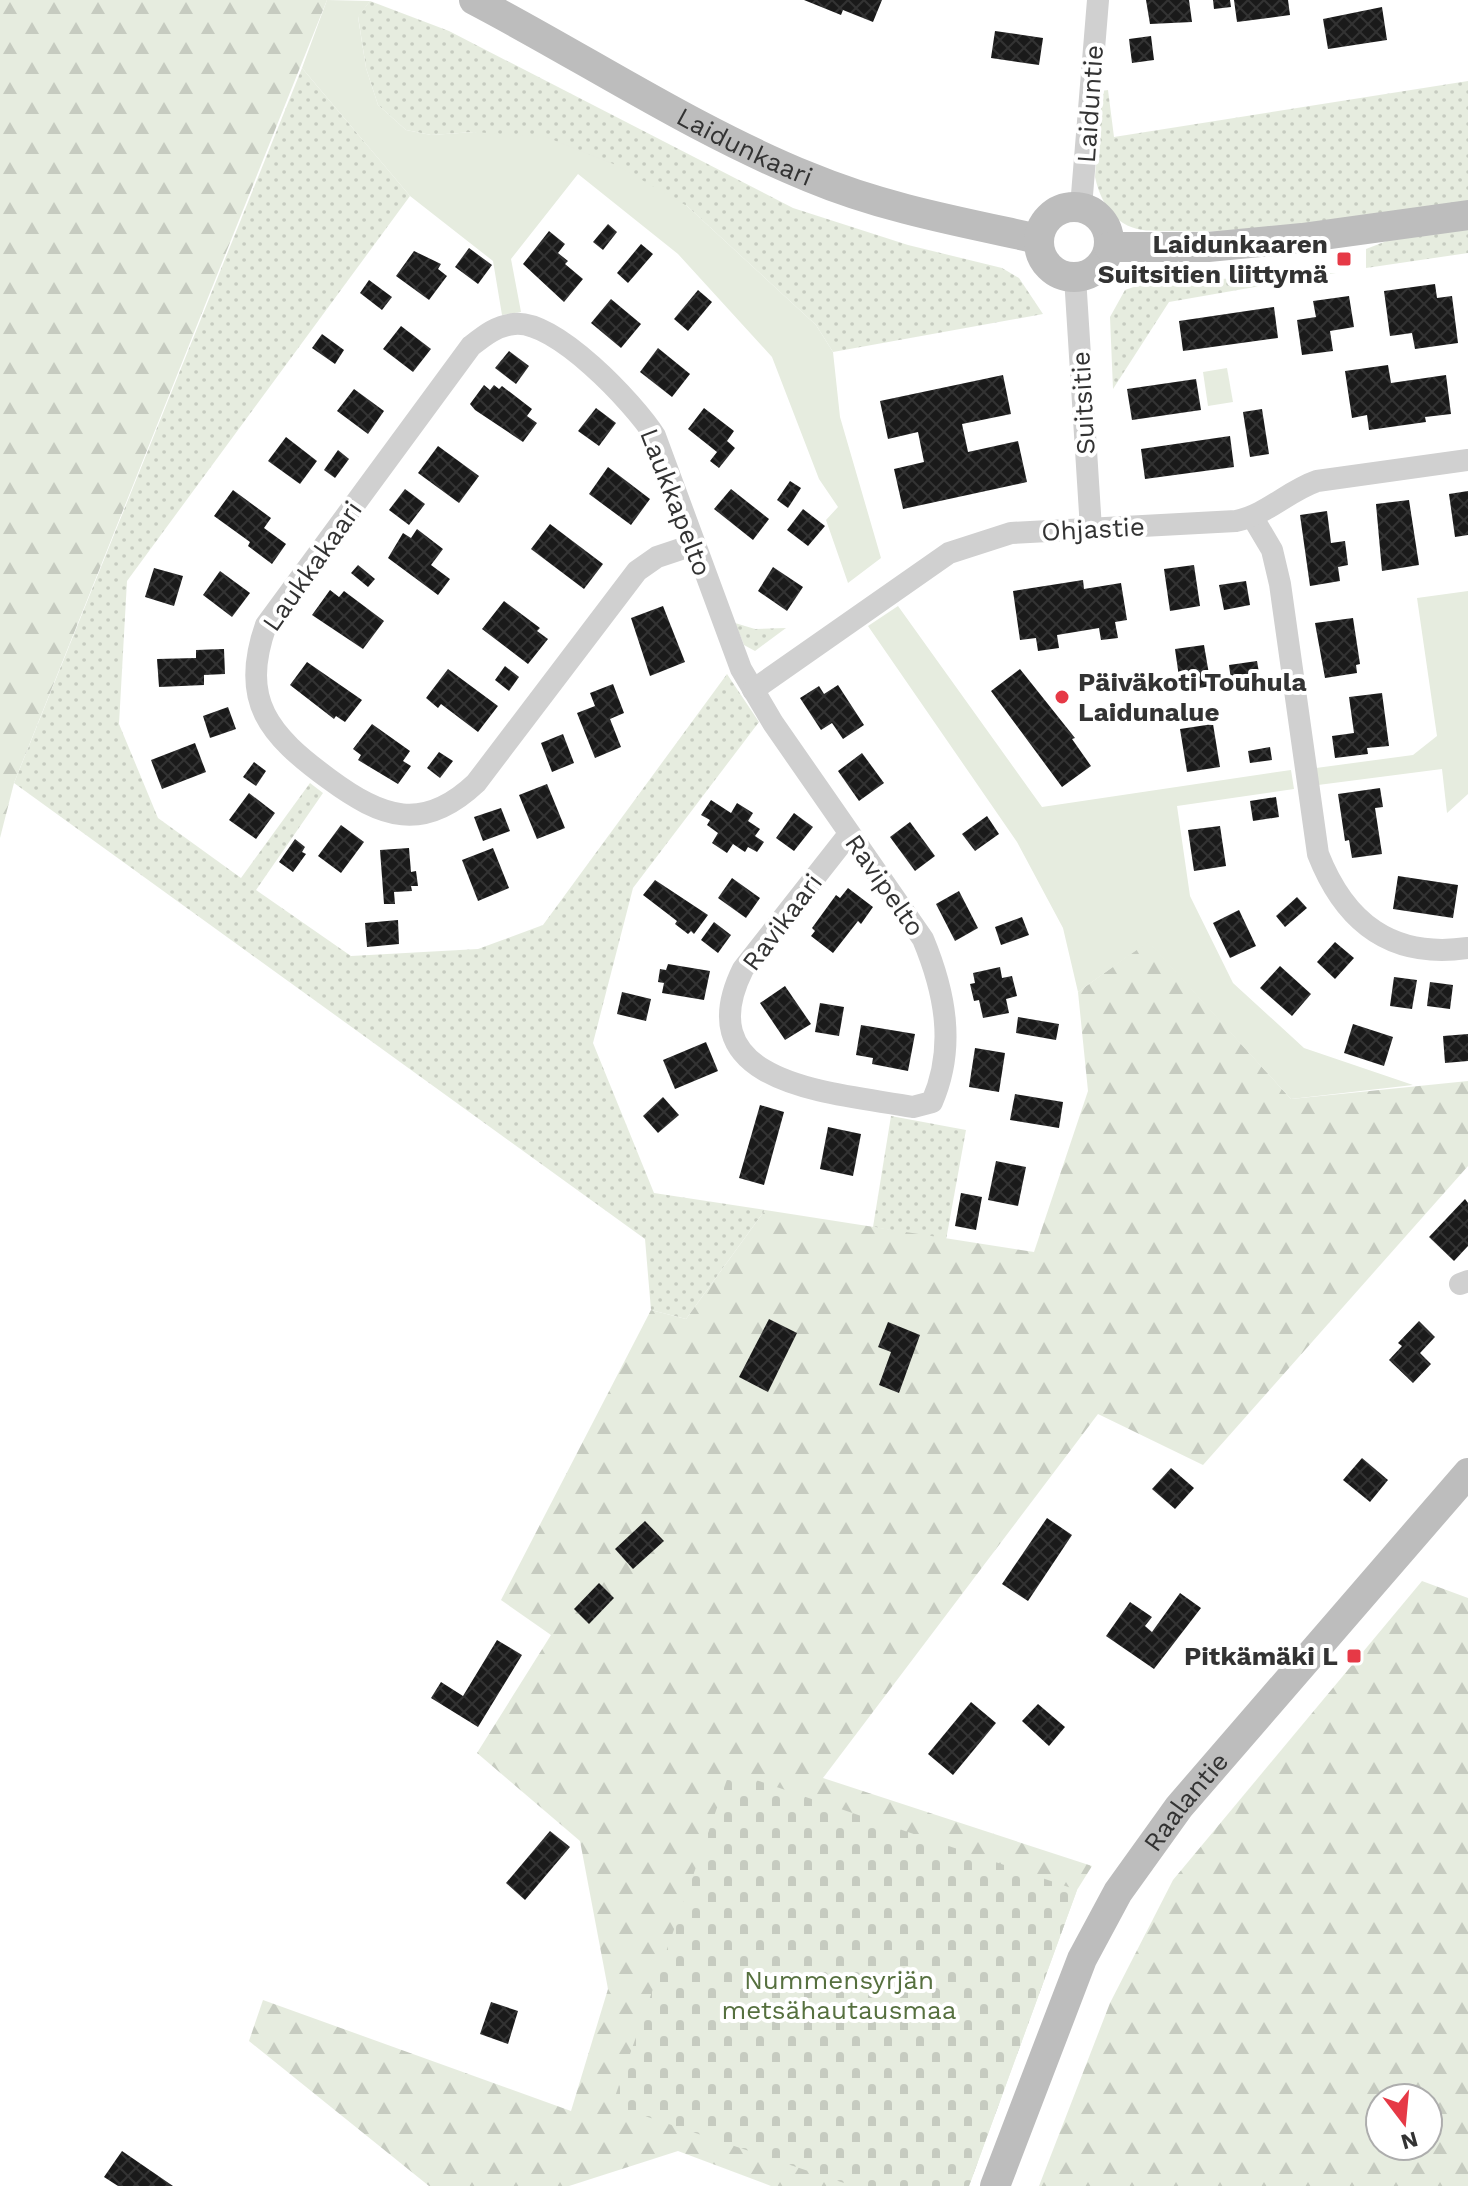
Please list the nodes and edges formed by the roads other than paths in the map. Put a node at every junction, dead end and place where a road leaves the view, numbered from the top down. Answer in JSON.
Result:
{"nodes":[{"id":1,"x":474,"y":0,"type":"edge"},
{"id":2,"x":1098,"y":0,"type":"edge"},
{"id":3,"x":1081,"y":207,"type":"junction"},
{"id":4,"x":1468,"y":215,"type":"edge"},
{"id":5,"x":1039,"y":239,"type":"junction"},
{"id":6,"x":1109,"y":247,"type":"junction"},
{"id":7,"x":1075,"y":277,"type":"junction"},
{"id":8,"x":517,"y":323,"type":"joint"},
{"id":9,"x":1468,"y":460,"type":"edge"},
{"id":10,"x":1253,"y":518,"type":"junction"},
{"id":11,"x":1091,"y":529,"type":"junction"},
{"id":12,"x":693,"y":545,"type":"junction"},
{"id":13,"x":753,"y":690,"type":"junction"},
{"id":14,"x":849,"y":834,"type":"junction"},
{"id":15,"x":1468,"y":948,"type":"edge"},
{"id":16,"x":932,"y":1102,"type":"joint"},
{"id":17,"x":1468,"y":1473,"type":"edge"},
{"id":18,"x":995,"y":2186,"type":"edge"}],
"edges":[{"from":1,"to":5,"type":"street","name":"Laidunkaari"},
{"from":2,"to":3,"type":"street","name":"Laiduntie"},
{"from":3,"to":5,"type":"street"},
{"from":3,"to":6,"type":"street"},
{"from":4,"to":6,"type":"street"},
{"from":5,"to":7,"type":"street"},
{"from":6,"to":7,"type":"street"},
{"from":7,"to":11,"type":"street","name":"Suitsitie"},
{"from":8,"to":12,"type":"street","name":"Laukkapelto"},
{"from":8,"to":12,"type":"street","name":"Laukkakaari"},
{"from":9,"to":10,"type":"street"},
{"from":10,"to":11,"type":"street","name":"Ohjastie"},
{"from":10,"to":15,"type":"street"},
{"from":11,"to":13,"type":"street","name":"Ohjastie"},
{"from":12,"to":13,"type":"street","name":"Laukkapelto"},
{"from":13,"to":14,"type":"street","name":"Ravipelto"},
{"from":14,"to":16,"type":"street","name":"Ravipelto"},
{"from":14,"to":16,"type":"street","name":"Ravikaari"},
{"from":17,"to":18,"type":"street","name":"Raalantie"}]}
